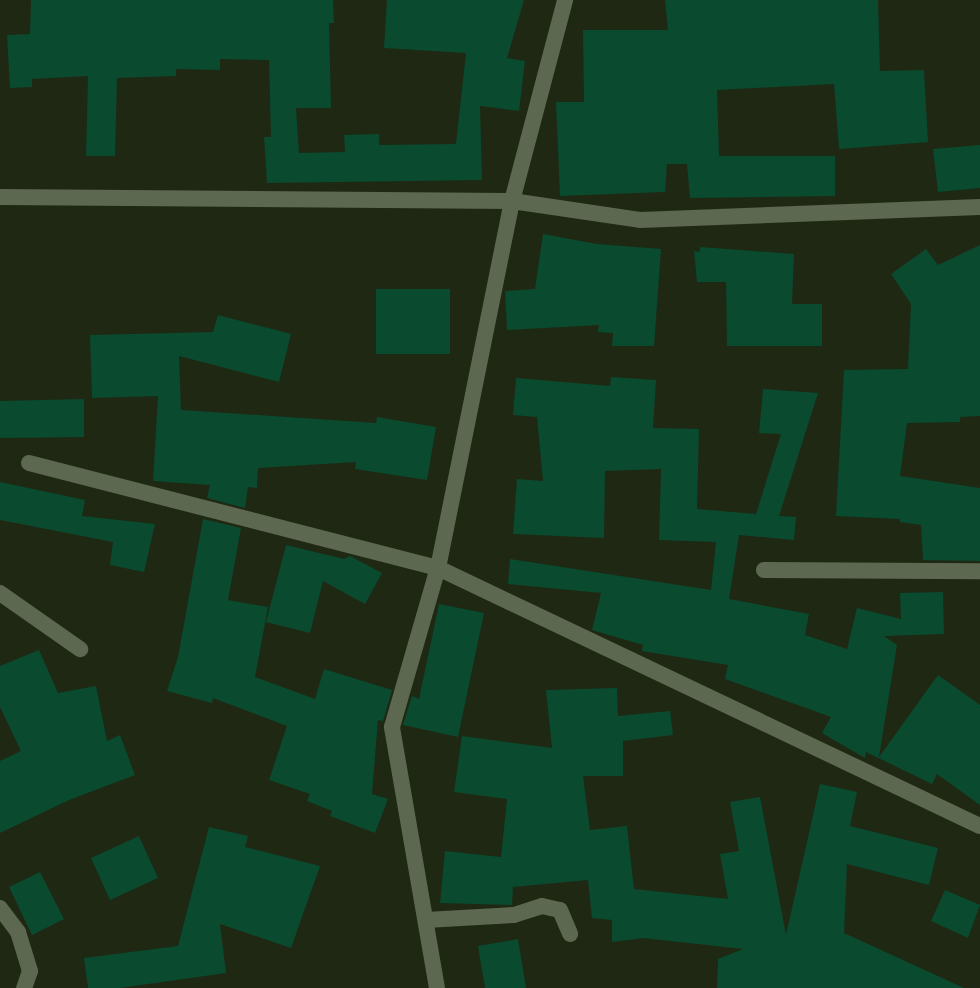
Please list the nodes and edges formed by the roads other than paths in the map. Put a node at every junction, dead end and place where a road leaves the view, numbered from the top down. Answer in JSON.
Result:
{"nodes":[{"id":1,"x":565,"y":0,"type":"edge"},
{"id":2,"x":0,"y":197,"type":"edge"},
{"id":3,"x":512,"y":201,"type":"junction"},
{"id":4,"x":980,"y":207,"type":"edge"},
{"id":5,"x":29,"y":463,"type":"dead end"},
{"id":6,"x":438,"y":568,"type":"junction"},
{"id":7,"x":764,"y":570,"type":"dead end"},
{"id":8,"x":980,"y":571,"type":"edge"},
{"id":9,"x":0,"y":593,"type":"edge"},
{"id":10,"x":80,"y":649,"type":"dead end"},
{"id":11,"x":980,"y":826,"type":"edge"},
{"id":12,"x":0,"y":908,"type":"edge"},
{"id":13,"x":426,"y":920,"type":"junction"},
{"id":14,"x":570,"y":934,"type":"dead end"},
{"id":15,"x":24,"y":988,"type":"edge"},
{"id":16,"x":438,"y":988,"type":"edge"}],
"edges":[{"from":1,"to":3,"type":"street"},
{"from":2,"to":3,"type":"street"},
{"from":3,"to":4,"type":"street"},
{"from":3,"to":6,"type":"street"},
{"from":5,"to":6,"type":"street"},
{"from":6,"to":11,"type":"street"},
{"from":6,"to":13,"type":"street"},
{"from":7,"to":8,"type":"street"},
{"from":9,"to":10,"type":"street"},
{"from":12,"to":15,"type":"street"},
{"from":13,"to":14,"type":"street"},
{"from":13,"to":16,"type":"street"}]}
